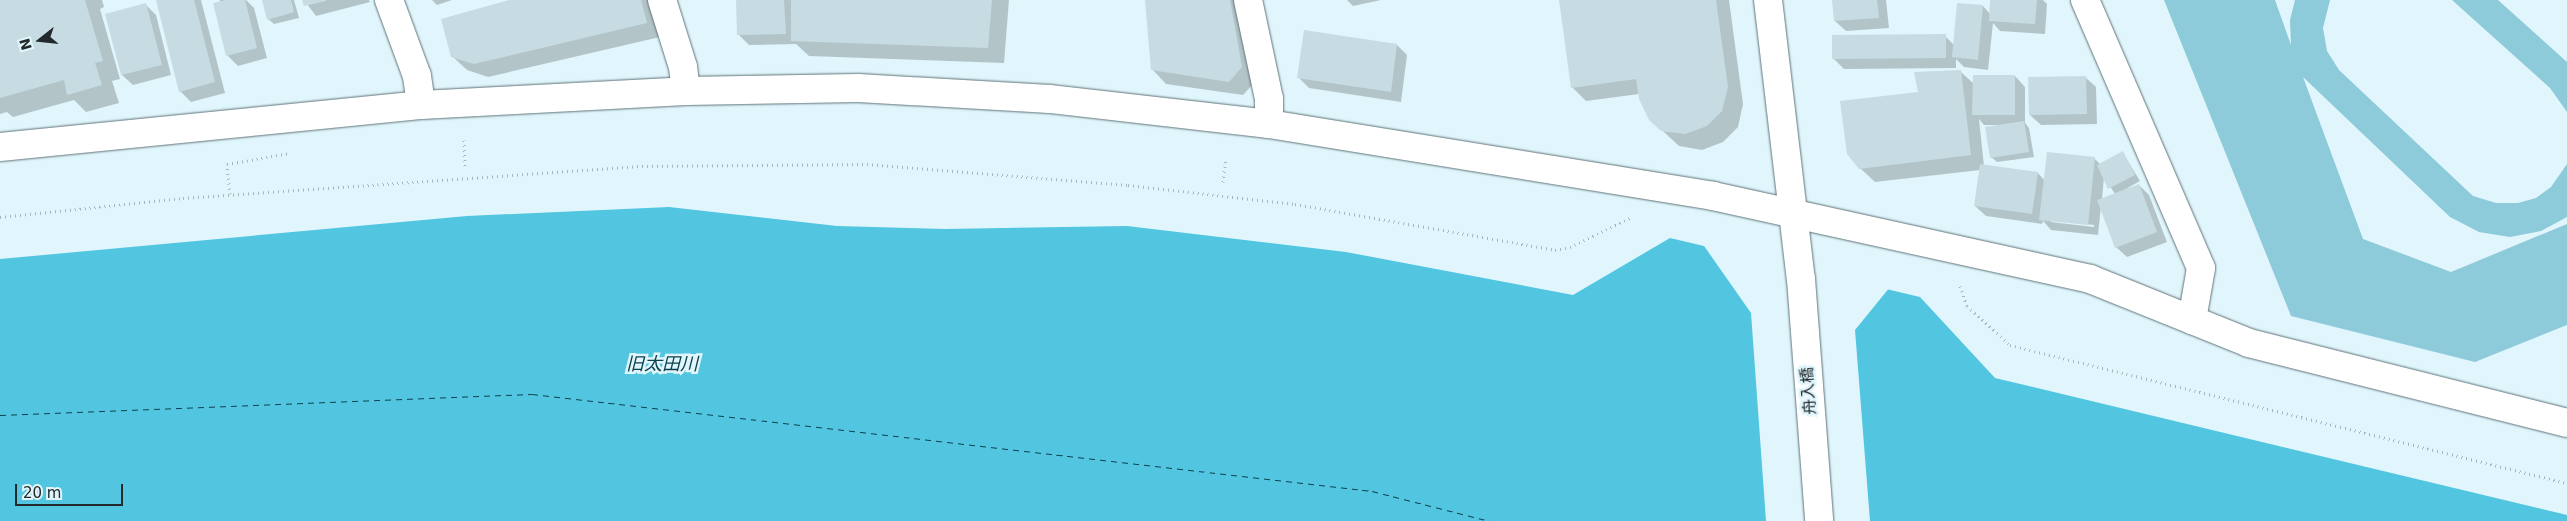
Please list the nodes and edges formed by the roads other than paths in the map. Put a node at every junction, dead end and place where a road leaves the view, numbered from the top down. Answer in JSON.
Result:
{"nodes":[{"id":1,"x":389,"y":0,"type":"edge"},
{"id":2,"x":662,"y":0,"type":"edge"},
{"id":3,"x":1248,"y":0,"type":"edge"},
{"id":4,"x":1768,"y":0,"type":"edge"},
{"id":5,"x":2085,"y":0,"type":"edge"},
{"id":6,"x":686,"y":91,"type":"junction"},
{"id":7,"x":421,"y":105,"type":"junction"},
{"id":8,"x":1269,"y":124,"type":"junction"},
{"id":9,"x":0,"y":147,"type":"edge"},
{"id":10,"x":1792,"y":214,"type":"junction"},
{"id":11,"x":2192,"y":320,"type":"junction"},
{"id":12,"x":2567,"y":423,"type":"edge"},
{"id":13,"x":1819,"y":521,"type":"edge"}],
"edges":[{"from":1,"to":7,"type":"street"},
{"from":2,"to":6,"type":"street"},
{"from":3,"to":8,"type":"street"},
{"from":4,"to":10,"type":"street","name":"舟入橋"},
{"from":5,"to":11,"type":"street"},
{"from":6,"to":7,"type":"street"},
{"from":6,"to":8,"type":"street"},
{"from":7,"to":9,"type":"street"},
{"from":8,"to":10,"type":"street"},
{"from":10,"to":11,"type":"street"},
{"from":10,"to":13,"type":"street","name":"舟入橋"},
{"from":11,"to":12,"type":"street"}]}
